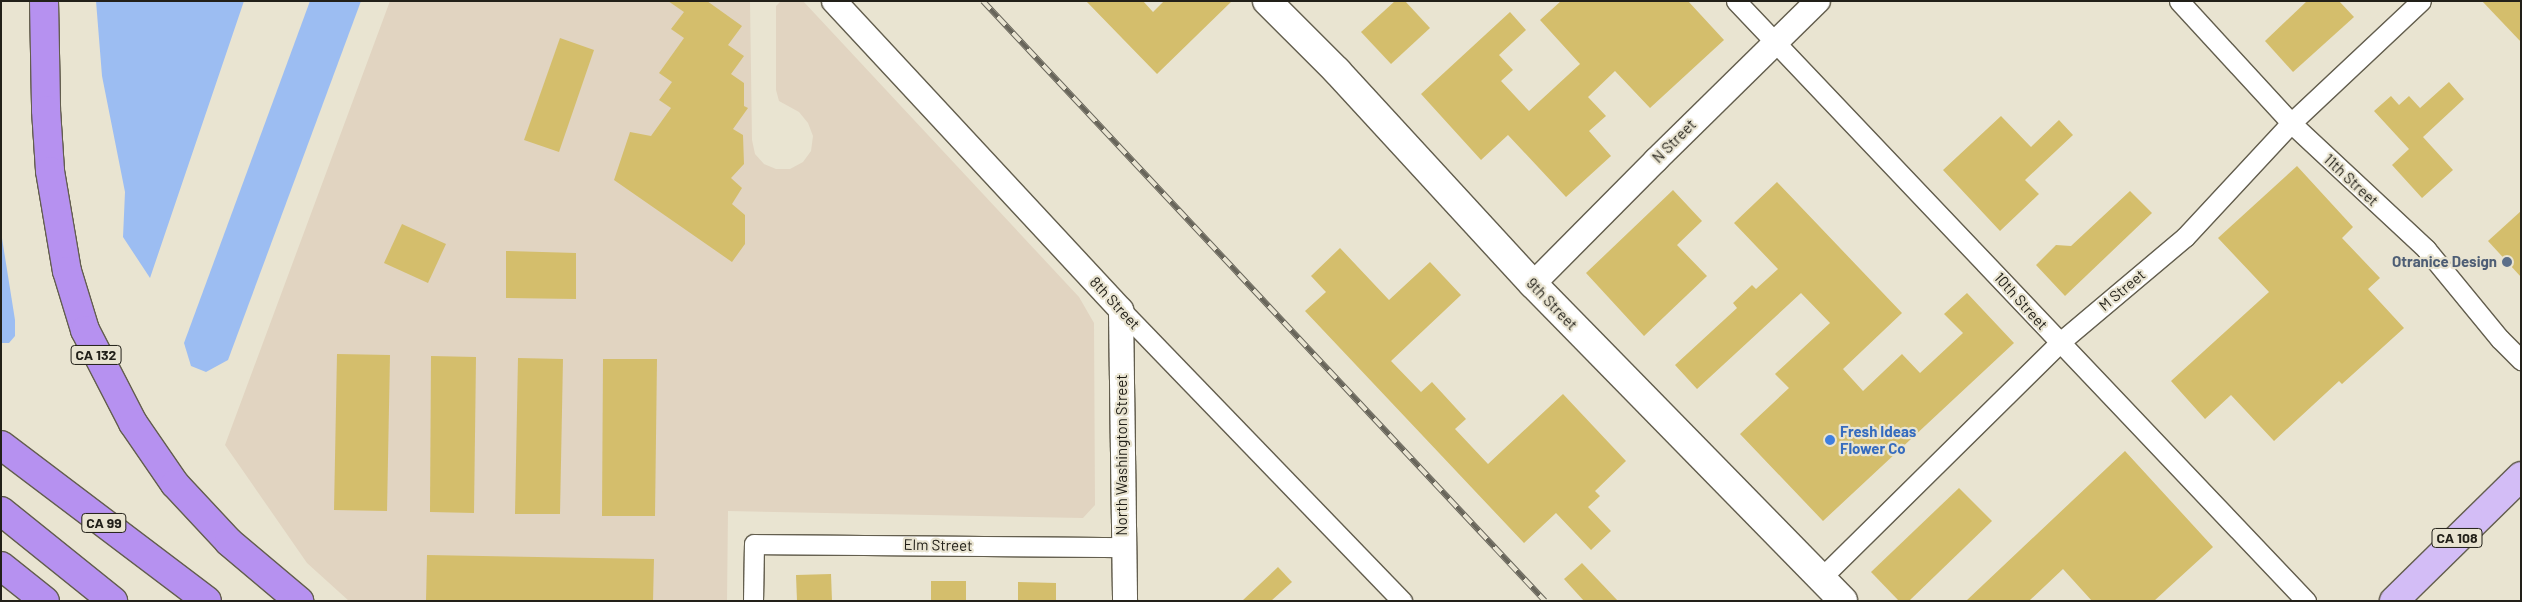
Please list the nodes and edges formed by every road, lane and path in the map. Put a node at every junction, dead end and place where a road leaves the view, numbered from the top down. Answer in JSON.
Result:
{"nodes":[{"id":1,"x":44,"y":1,"type":"edge"},
{"id":2,"x":834,"y":1,"type":"edge"},
{"id":3,"x":1267,"y":1,"type":"edge"},
{"id":4,"x":1736,"y":1,"type":"edge"},
{"id":5,"x":1818,"y":1,"type":"edge"},
{"id":6,"x":2179,"y":1,"type":"edge"},
{"id":7,"x":2421,"y":1,"type":"edge"},
{"id":8,"x":1775,"y":43,"type":"junction"},
{"id":9,"x":2292,"y":123,"type":"junction"},
{"id":10,"x":1533,"y":284,"type":"junction"},
{"id":11,"x":1121,"y":310,"type":"junction"},
{"id":12,"x":2059,"y":343,"type":"junction"},
{"id":13,"x":2521,"y":360,"type":"edge"},
{"id":14,"x":1,"y":445,"type":"edge"},
{"id":15,"x":2521,"y":476,"type":"edge"},
{"id":16,"x":1,"y":510,"type":"edge"},
{"id":17,"x":1123,"y":547,"type":"junction"},
{"id":18,"x":1,"y":566,"type":"edge"},
{"id":19,"x":1821,"y":578,"type":"junction"},
{"id":20,"x":45,"y":601,"type":"edge"},
{"id":21,"x":113,"y":601,"type":"edge"},
{"id":22,"x":207,"y":601,"type":"edge"},
{"id":23,"x":299,"y":601,"type":"edge"},
{"id":24,"x":753,"y":601,"type":"edge"},
{"id":25,"x":1125,"y":601,"type":"edge"},
{"id":26,"x":1402,"y":601,"type":"edge"},
{"id":27,"x":1843,"y":601,"type":"edge"},
{"id":28,"x":2306,"y":601,"type":"edge"},
{"id":29,"x":2394,"y":601,"type":"edge"}],
"edges":[{"from":1,"to":23,"type":"highway","number":"CA 132"},
{"from":2,"to":11,"type":"street","name":"8th Street"},
{"from":3,"to":10,"type":"main road","name":"9th Street"},
{"from":4,"to":8,"type":"street","name":"10th Street"},
{"from":5,"to":8,"type":"street","name":"N Street"},
{"from":6,"to":9,"type":"street","name":"11th Street"},
{"from":7,"to":9,"type":"street","name":"M Street"},
{"from":8,"to":10,"type":"street","name":"N Street"},
{"from":8,"to":12,"type":"street","name":"10th Street"},
{"from":9,"to":12,"type":"street","name":"M Street"},
{"from":9,"to":13,"type":"street","name":"11th Street"},
{"from":10,"to":19,"type":"main road","name":"9th Street"},
{"from":11,"to":17,"type":"street","name":"North Washington Street"},
{"from":11,"to":26,"type":"street","name":"8th Street"},
{"from":12,"to":19,"type":"street","name":"M Street"},
{"from":12,"to":28,"type":"street","name":"10th Street"},
{"from":14,"to":22,"type":"highway","number":"CA 99"},
{"from":15,"to":29,"type":"main road","number":"CA 108"},
{"from":16,"to":21,"type":"highway"},
{"from":17,"to":24,"type":"street","name":"Elm Street"},
{"from":17,"to":25,"type":"street","name":"North Washington Street"},
{"from":18,"to":20,"type":"highway"},
{"from":19,"to":27,"type":"main road","name":"9th Street"}]}
